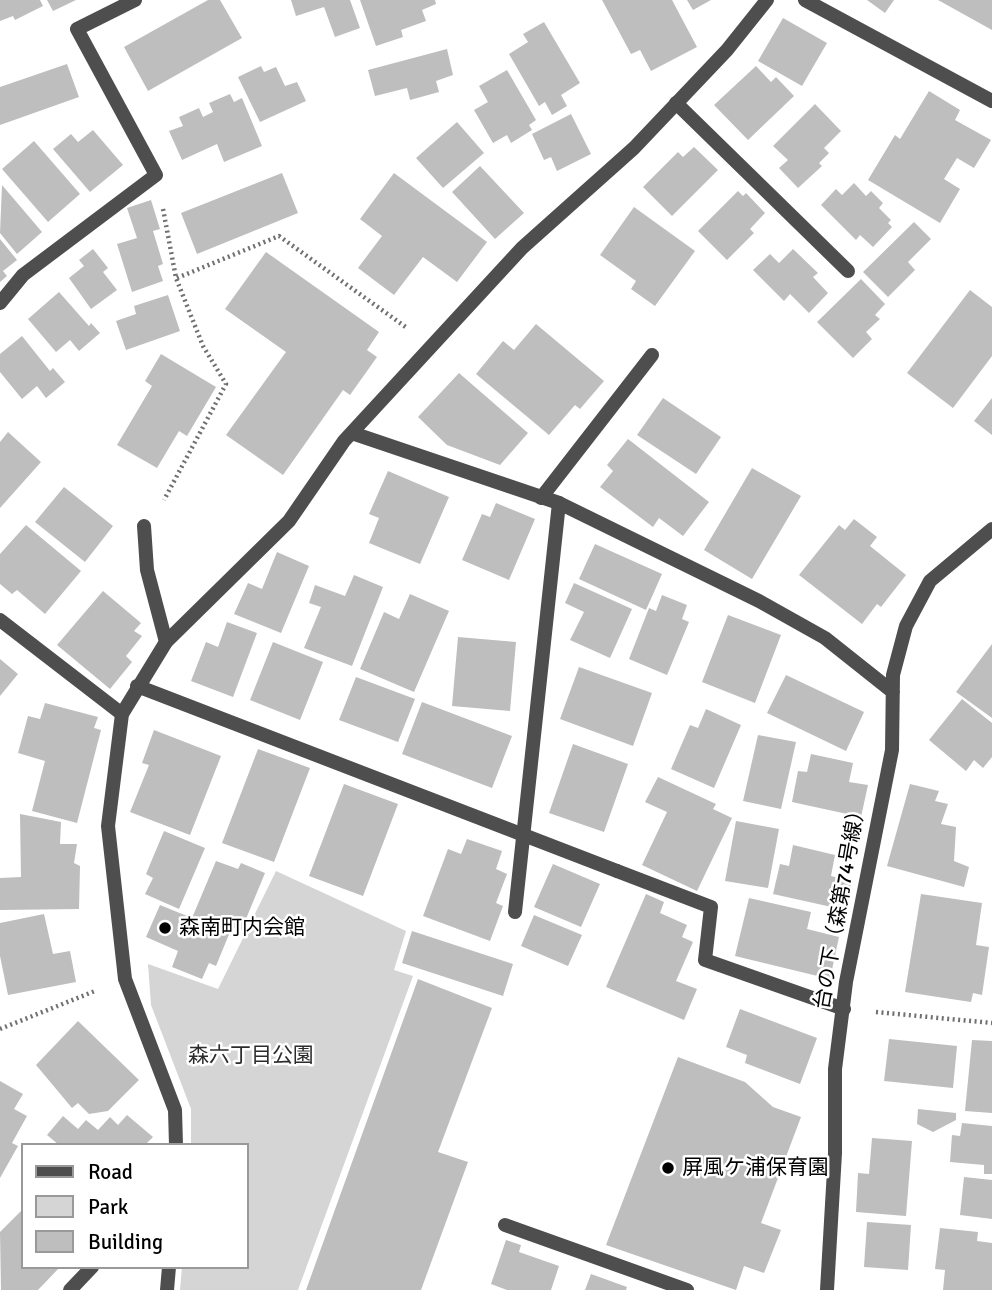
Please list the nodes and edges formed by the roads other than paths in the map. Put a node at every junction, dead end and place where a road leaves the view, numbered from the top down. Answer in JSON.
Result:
{"nodes":[{"id":1,"x":135,"y":0,"type":"edge"},
{"id":2,"x":767,"y":0,"type":"edge"},
{"id":3,"x":805,"y":0,"type":"edge"},
{"id":4,"x":992,"y":101,"type":"edge"},
{"id":5,"x":677,"y":103,"type":"junction"},
{"id":6,"x":848,"y":271,"type":"dead end"},
{"id":7,"x":0,"y":303,"type":"edge"},
{"id":8,"x":652,"y":355,"type":"dead end"},
{"id":9,"x":352,"y":433,"type":"junction"},
{"id":10,"x":541,"y":498,"type":"junction"},
{"id":11,"x":559,"y":503,"type":"junction"},
{"id":12,"x":992,"y":529,"type":"edge"},
{"id":13,"x":144,"y":530,"type":"road end"},
{"id":14,"x":0,"y":620,"type":"edge"},
{"id":15,"x":166,"y":642,"type":"junction"},
{"id":16,"x":137,"y":686,"type":"junction"},
{"id":17,"x":893,"y":692,"type":"junction"},
{"id":18,"x":122,"y":714,"type":"junction"},
{"id":19,"x":523,"y":835,"type":"junction"},
{"id":20,"x":515,"y":912,"type":"dead end"},
{"id":21,"x":844,"y":1009,"type":"junction"},
{"id":22,"x":176,"y":1143,"type":"edge"},
{"id":23,"x":505,"y":1225,"type":"dead end"},
{"id":24,"x":90,"y":1269,"type":"edge"},
{"id":25,"x":169,"y":1269,"type":"edge"},
{"id":26,"x":70,"y":1290,"type":"edge"},
{"id":27,"x":167,"y":1290,"type":"edge"},
{"id":28,"x":687,"y":1290,"type":"edge"},
{"id":29,"x":827,"y":1290,"type":"edge"}],
"edges":[{"from":1,"to":7,"type":"street"},
{"from":2,"to":5,"type":"street"},
{"from":3,"to":4,"type":"street"},
{"from":5,"to":6,"type":"street"},
{"from":5,"to":9,"type":"street"},
{"from":8,"to":10,"type":"street"},
{"from":9,"to":10,"type":"street"},
{"from":9,"to":15,"type":"street"},
{"from":10,"to":11,"type":"street"},
{"from":11,"to":17,"type":"street"},
{"from":11,"to":19,"type":"street"},
{"from":12,"to":17,"type":"street","name":"台の下（森第74号線）"},
{"from":13,"to":15,"type":"street"},
{"from":14,"to":18,"type":"street"},
{"from":15,"to":16,"type":"street"},
{"from":16,"to":18,"type":"street"},
{"from":16,"to":19,"type":"street"},
{"from":17,"to":21,"type":"street","name":"台の下（森第74号線）"},
{"from":18,"to":22,"type":"street"},
{"from":19,"to":20,"type":"street"},
{"from":19,"to":21,"type":"street"},
{"from":21,"to":29,"type":"street","name":"台の下（森第74号線）"},
{"from":23,"to":28,"type":"street"},
{"from":24,"to":26,"type":"street"},
{"from":25,"to":27,"type":"street"}]}
